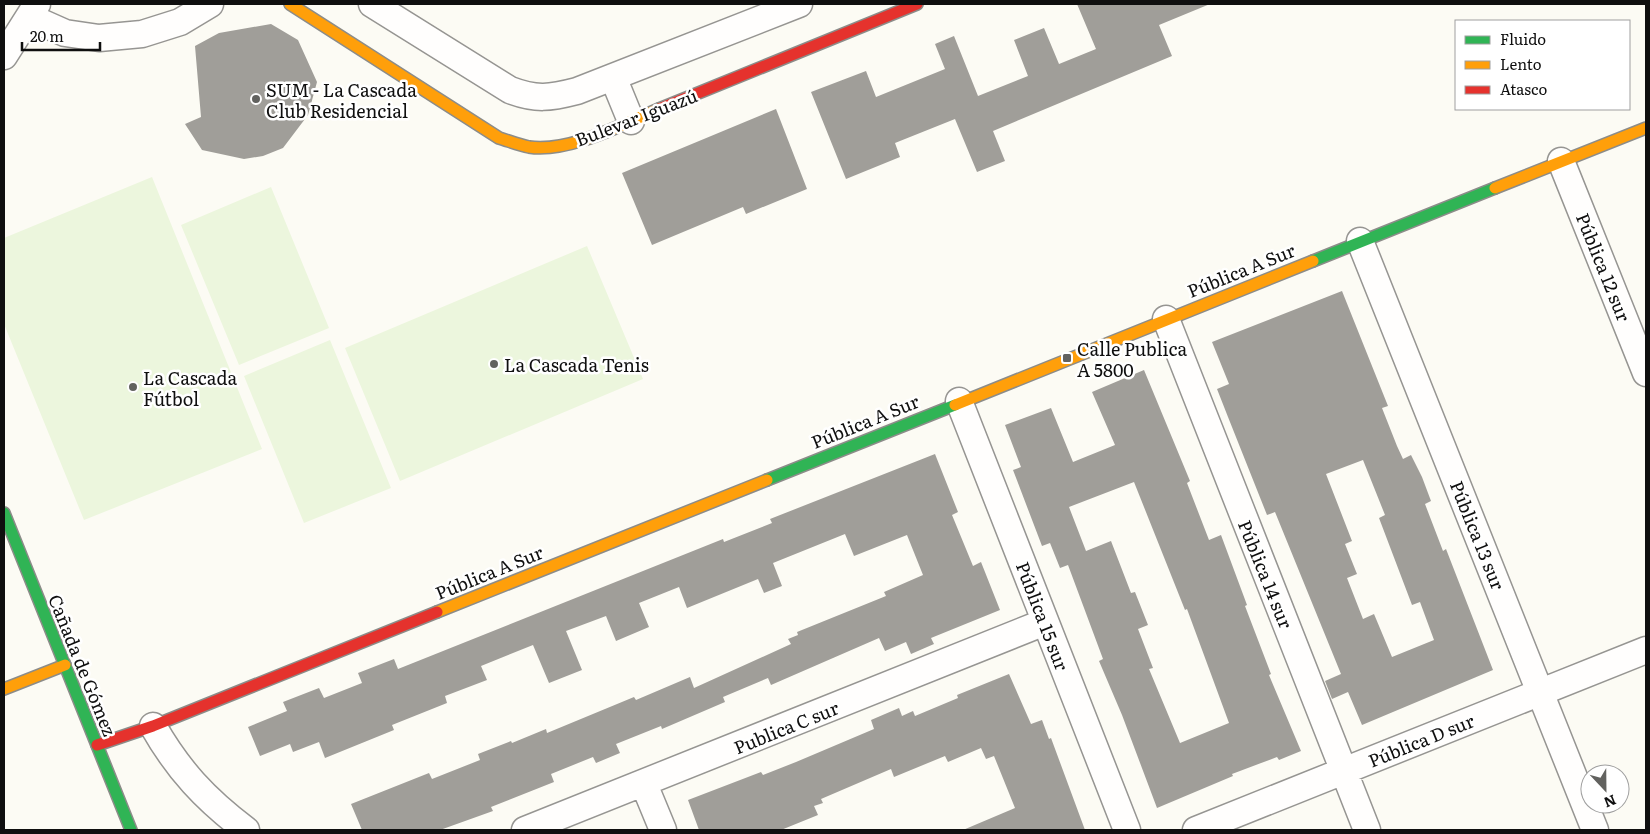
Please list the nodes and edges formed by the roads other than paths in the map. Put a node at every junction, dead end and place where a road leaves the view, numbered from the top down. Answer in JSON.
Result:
{"nodes":[{"id":1,"x":210,"y":4,"type":"edge"},
{"id":2,"x":290,"y":4,"type":"edge"},
{"id":3,"x":372,"y":4,"type":"edge"},
{"id":4,"x":799,"y":4,"type":"edge"},
{"id":5,"x":917,"y":4,"type":"edge"},
{"id":6,"x":33,"y":10,"type":"edge"},
{"id":7,"x":4,"y":56,"type":"edge"},
{"id":8,"x":613,"y":77,"type":"junction"},
{"id":9,"x":631,"y":121,"type":"junction"},
{"id":10,"x":1646,"y":128,"type":"edge"},
{"id":11,"x":1561,"y":161,"type":"junction"},
{"id":12,"x":1360,"y":241,"type":"junction"},
{"id":13,"x":1166,"y":319,"type":"junction"},
{"id":14,"x":1646,"y":373,"type":"edge"},
{"id":15,"x":959,"y":401,"type":"junction"},
{"id":16,"x":4,"y":513,"type":"edge"},
{"id":17,"x":1045,"y":622,"type":"junction"},
{"id":18,"x":1646,"y":650,"type":"edge"},
{"id":19,"x":65,"y":665,"type":"junction"},
{"id":20,"x":4,"y":689,"type":"edge"},
{"id":21,"x":1541,"y":692,"type":"junction"},
{"id":22,"x":152,"y":726,"type":"junction"},
{"id":23,"x":97,"y":745,"type":"junction"},
{"id":24,"x":1344,"y":770,"type":"junction"},
{"id":25,"x":644,"y":784,"type":"junction"},
{"id":26,"x":131,"y":830,"type":"edge"},
{"id":27,"x":246,"y":830,"type":"edge"},
{"id":28,"x":525,"y":830,"type":"edge"},
{"id":29,"x":663,"y":830,"type":"edge"},
{"id":30,"x":1127,"y":830,"type":"edge"},
{"id":31,"x":1196,"y":830,"type":"edge"},
{"id":32,"x":1367,"y":830,"type":"edge"},
{"id":33,"x":1595,"y":830,"type":"edge"}],
"edges":[{"from":1,"to":6,"type":"street"},
{"from":2,"to":9,"type":"street","name":"Bulevar Iguazú"},
{"from":3,"to":8,"type":"street"},
{"from":4,"to":8,"type":"street"},
{"from":5,"to":9,"type":"street","name":"Bulevar Iguazú"},
{"from":6,"to":7,"type":"street"},
{"from":8,"to":9,"type":"street"},
{"from":10,"to":11,"type":"street","name":"Pública A Sur"},
{"from":11,"to":12,"type":"street","name":"Pública A Sur"},
{"from":11,"to":14,"type":"street","name":"Pública 12 sur"},
{"from":12,"to":13,"type":"street","name":"Pública A Sur"},
{"from":12,"to":21,"type":"street","name":"Pública 13 sur"},
{"from":13,"to":15,"type":"street","name":"Pública A Sur"},
{"from":13,"to":24,"type":"street","name":"Pública 14 sur"},
{"from":15,"to":17,"type":"street","name":"Pública 15 sur"},
{"from":15,"to":22,"type":"street","name":"Pública A Sur"},
{"from":16,"to":19,"type":"street","name":"Cañada de Gómez"},
{"from":17,"to":25,"type":"street","name":"Publica C sur"},
{"from":17,"to":30,"type":"street","name":"Pública 15 sur"},
{"from":18,"to":21,"type":"street","name":"Pública D sur"},
{"from":19,"to":20,"type":"street"},
{"from":19,"to":23,"type":"street","name":"Cañada de Gómez"},
{"from":21,"to":24,"type":"street","name":"Pública D sur"},
{"from":21,"to":33,"type":"street","name":"Pública 13 sur"},
{"from":22,"to":23,"type":"street","name":"Pública A Sur"},
{"from":22,"to":27,"type":"street"},
{"from":23,"to":26,"type":"street","name":"Cañada de Gómez"},
{"from":24,"to":31,"type":"street","name":"Pública D sur"},
{"from":24,"to":32,"type":"street","name":"Pública 14 sur"},
{"from":25,"to":28,"type":"street","name":"Publica C sur"},
{"from":25,"to":29,"type":"street"}]}
